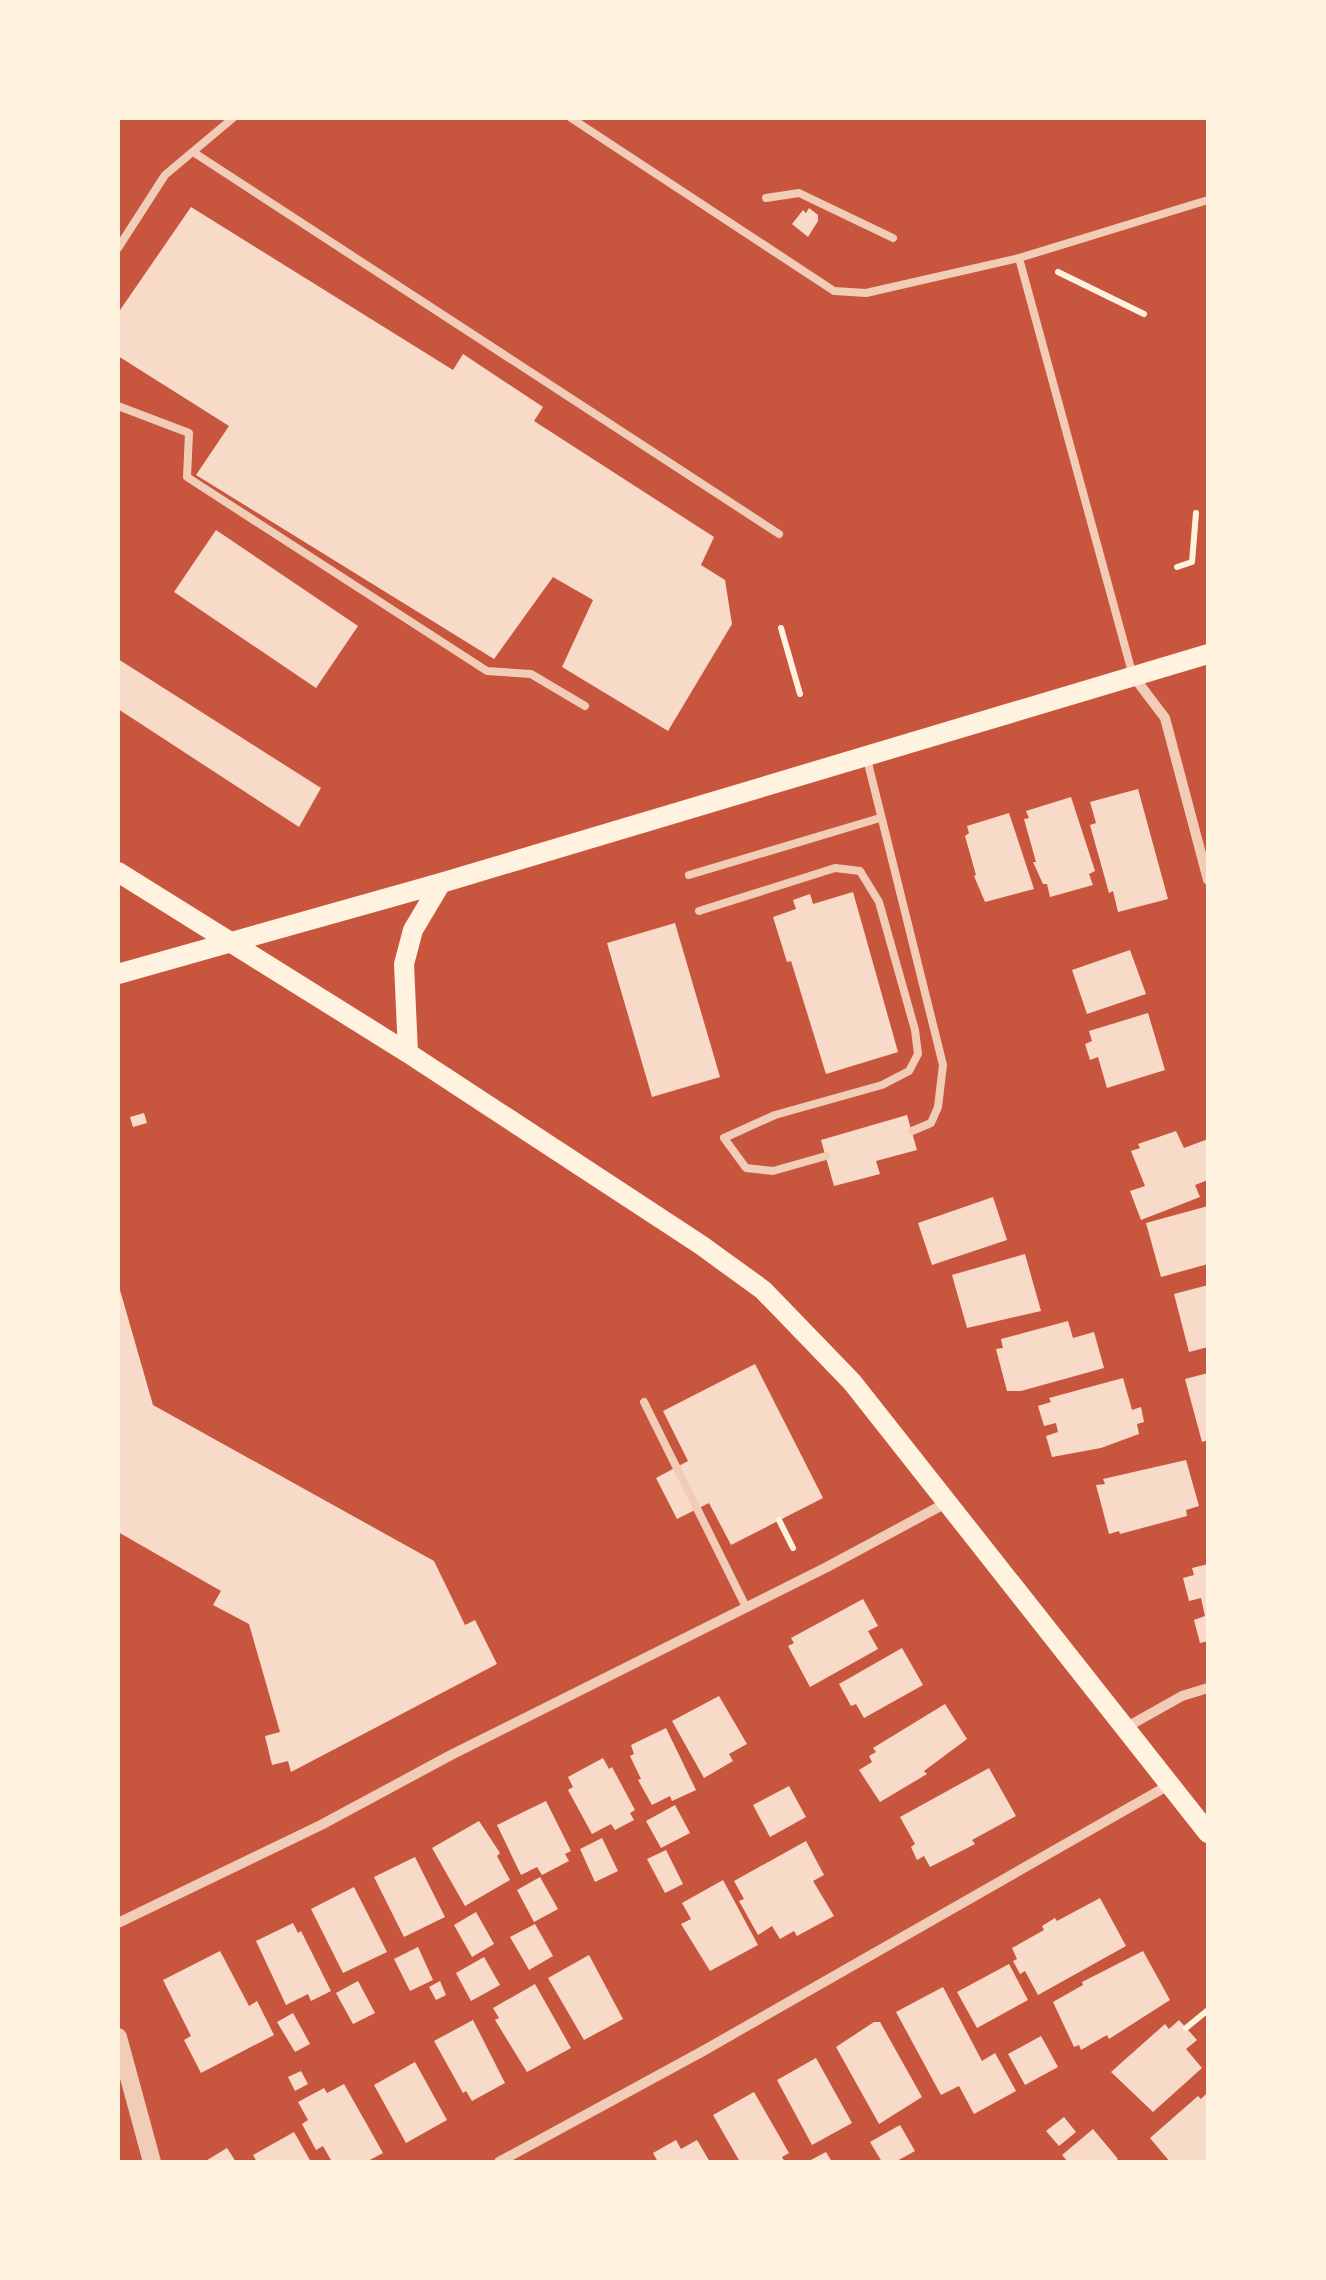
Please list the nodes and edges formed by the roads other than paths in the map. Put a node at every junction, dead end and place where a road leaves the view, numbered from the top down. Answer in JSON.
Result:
{"nodes":[{"id":1,"x":233,"y":118,"type":"edge"},
{"id":2,"x":570,"y":118,"type":"edge"},
{"id":3,"x":194,"y":152,"type":"junction"},
{"id":4,"x":766,"y":198,"type":"dead end"},
{"id":5,"x":1208,"y":200,"type":"edge"},
{"id":6,"x":893,"y":238,"type":"dead end"},
{"id":7,"x":118,"y":248,"type":"edge"},
{"id":8,"x":1019,"y":258,"type":"junction"},
{"id":9,"x":118,"y":406,"type":"edge"},
{"id":10,"x":779,"y":534,"type":"dead end"},
{"id":11,"x":1208,"y":654,"type":"edge"},
{"id":12,"x":1133,"y":676,"type":"junction"},
{"id":13,"x":584,"y":706,"type":"dead end"},
{"id":14,"x":866,"y":754,"type":"junction"},
{"id":15,"x":880,"y":818,"type":"junction"},
{"id":16,"x":118,"y":872,"type":"edge"},
{"id":17,"x":689,"y":875,"type":"dead end"},
{"id":18,"x":1208,"y":880,"type":"edge"},
{"id":19,"x":441,"y":883,"type":"junction"},
{"id":20,"x":698,"y":911,"type":"dead end"},
{"id":21,"x":230,"y":943,"type":"junction"},
{"id":22,"x":118,"y":974,"type":"edge"},
{"id":23,"x":408,"y":1054,"type":"junction"},
{"id":24,"x":912,"y":1131,"type":"dead end"},
{"id":25,"x":826,"y":1156,"type":"dead end"},
{"id":26,"x":644,"y":1402,"type":"dead end"},
{"id":27,"x":946,"y":1502,"type":"junction"},
{"id":28,"x":746,"y":1607,"type":"junction"},
{"id":29,"x":1208,"y":1688,"type":"edge"},
{"id":30,"x":1124,"y":1728,"type":"junction"},
{"id":31,"x":1170,"y":1784,"type":"junction"},
{"id":32,"x":1208,"y":1833,"type":"edge"},
{"id":33,"x":118,"y":1923,"type":"edge"},
{"id":34,"x":118,"y":2036,"type":"edge"},
{"id":35,"x":152,"y":2162,"type":"edge"},
{"id":36,"x":499,"y":2162,"type":"edge"}],
"edges":[{"from":1,"to":3,"type":"lane"},
{"from":2,"to":8,"type":"lane"},
{"from":3,"to":7,"type":"lane"},
{"from":3,"to":10,"type":"lane"},
{"from":4,"to":6,"type":"lane"},
{"from":5,"to":8,"type":"lane"},
{"from":8,"to":12,"type":"lane"},
{"from":9,"to":13,"type":"lane"},
{"from":11,"to":12,"type":"main road"},
{"from":12,"to":14,"type":"main road"},
{"from":12,"to":18,"type":"street"},
{"from":14,"to":15,"type":"lane"},
{"from":14,"to":19,"type":"main road"},
{"from":15,"to":17,"type":"lane"},
{"from":15,"to":24,"type":"lane"},
{"from":16,"to":21,"type":"main road"},
{"from":19,"to":21,"type":"main road"},
{"from":19,"to":23,"type":"main road"},
{"from":20,"to":25,"type":"lane"},
{"from":21,"to":22,"type":"main road"},
{"from":21,"to":23,"type":"main road"},
{"from":23,"to":27,"type":"main road"},
{"from":26,"to":28,"type":"lane"},
{"from":27,"to":28,"type":"street"},
{"from":27,"to":30,"type":"main road"},
{"from":28,"to":33,"type":"street"},
{"from":29,"to":30,"type":"street"},
{"from":30,"to":31,"type":"main road"},
{"from":31,"to":32,"type":"main road"},
{"from":31,"to":36,"type":"street"},
{"from":34,"to":35,"type":"street"}]}
